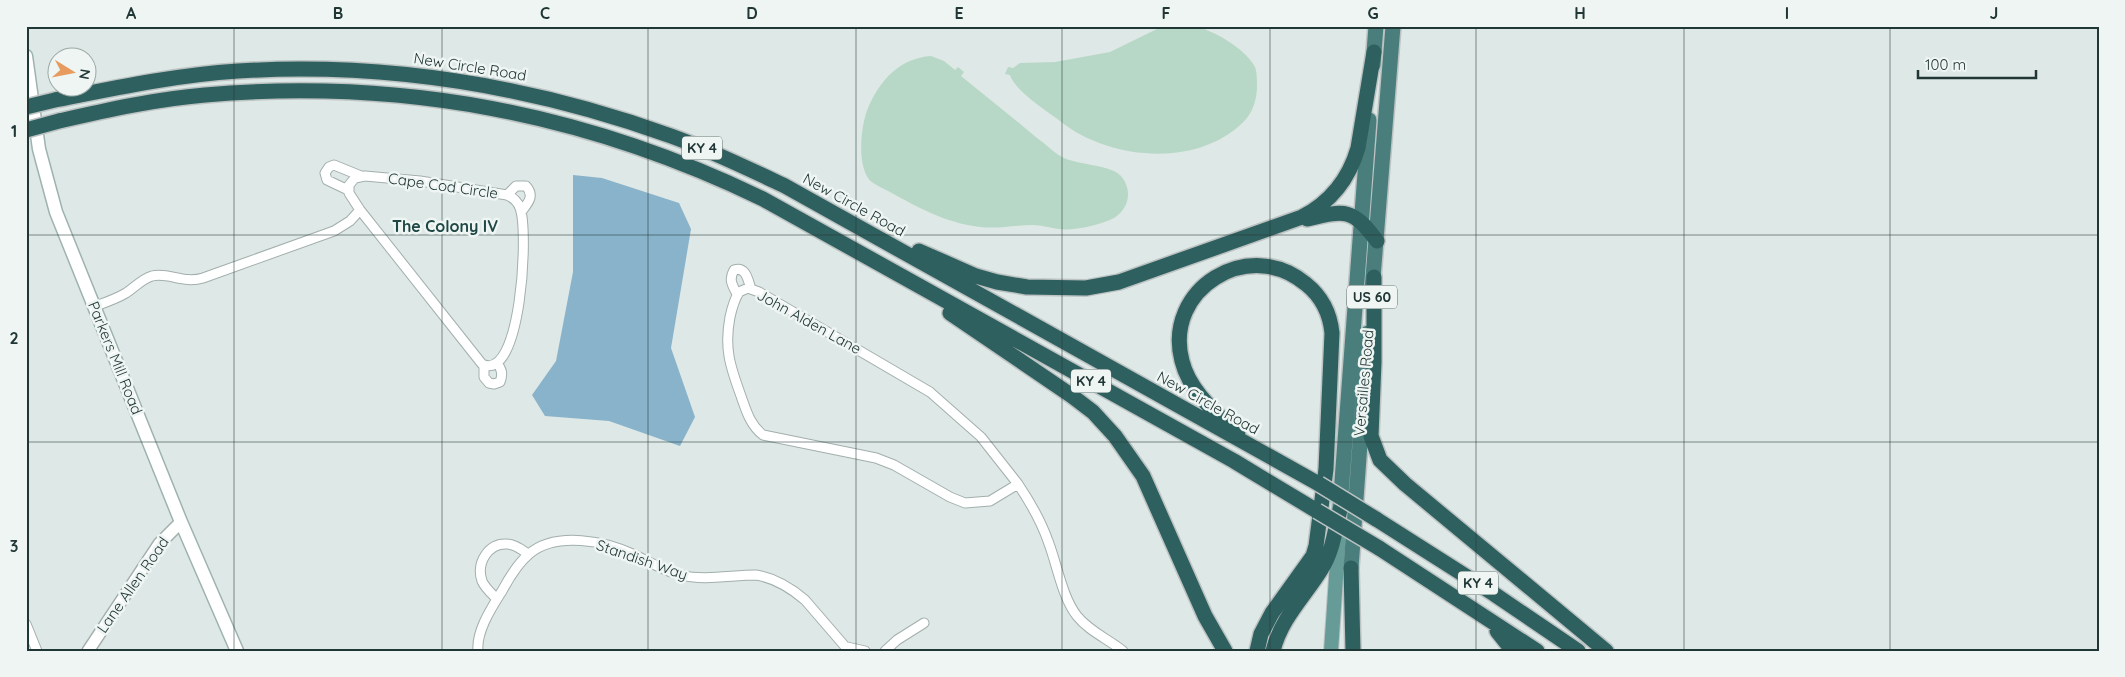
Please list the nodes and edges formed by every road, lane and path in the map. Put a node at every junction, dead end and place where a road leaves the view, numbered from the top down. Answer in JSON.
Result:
{"nodes":[{"id":1,"x":1376,"y":26,"type":"edge"},
{"id":2,"x":1393,"y":26,"type":"edge"},
{"id":3,"x":1374,"y":52,"type":"junction"},
{"id":4,"x":26,"y":56,"type":"edge"},
{"id":5,"x":26,"y":108,"type":"edge"},
{"id":6,"x":26,"y":130,"type":"edge"},
{"id":7,"x":360,"y":176,"type":"junction"},
{"id":8,"x":348,"y":190,"type":"junction"},
{"id":9,"x":507,"y":195,"type":"junction"},
{"id":10,"x":360,"y":210,"type":"junction"},
{"id":11,"x":521,"y":212,"type":"junction"},
{"id":12,"x":833,"y":213,"type":"junction"},
{"id":13,"x":1362,"y":221,"type":"junction"},
{"id":14,"x":1291,"y":222,"type":"junction"},
{"id":15,"x":1377,"y":241,"type":"junction"},
{"id":16,"x":864,"y":254,"type":"junction"},
{"id":17,"x":1374,"y":277,"type":"junction"},
{"id":18,"x":751,"y":289,"type":"junction"},
{"id":19,"x":737,"y":294,"type":"junction"},
{"id":20,"x":93,"y":307,"type":"junction"},
{"id":21,"x":497,"y":363,"type":"junction"},
{"id":22,"x":484,"y":366,"type":"junction"},
{"id":23,"x":1281,"y":464,"type":"junction"},
{"id":24,"x":1018,"y":484,"type":"junction"},
{"id":25,"x":1340,"y":510,"type":"junction"},
{"id":26,"x":181,"y":522,"type":"junction"},
{"id":27,"x":528,"y":554,"type":"junction"},
{"id":28,"x":1351,"y":568,"type":"junction"},
{"id":29,"x":1428,"y":579,"type":"junction"},
{"id":30,"x":498,"y":599,"type":"junction"},
{"id":31,"x":924,"y":623,"type":"dead end"},
{"id":32,"x":26,"y":624,"type":"edge"},
{"id":33,"x":847,"y":650,"type":"edge"},
{"id":34,"x":37,"y":651,"type":"edge"},
{"id":35,"x":88,"y":651,"type":"edge"},
{"id":36,"x":237,"y":651,"type":"edge"},
{"id":37,"x":478,"y":651,"type":"edge"},
{"id":38,"x":866,"y":651,"type":"edge"},
{"id":39,"x":885,"y":651,"type":"edge"},
{"id":40,"x":1123,"y":651,"type":"edge"},
{"id":41,"x":1225,"y":651,"type":"edge"},
{"id":42,"x":1258,"y":651,"type":"edge"},
{"id":43,"x":1273,"y":651,"type":"edge"},
{"id":44,"x":1331,"y":651,"type":"edge"},
{"id":45,"x":1346,"y":651,"type":"edge"},
{"id":46,"x":1353,"y":651,"type":"edge"},
{"id":47,"x":1513,"y":651,"type":"edge"},
{"id":48,"x":1537,"y":651,"type":"edge"},
{"id":49,"x":1578,"y":651,"type":"edge"},
{"id":50,"x":1606,"y":651,"type":"edge"}],
"edges":[{"from":1,"to":3,"type":"highway","name":"Versailles Road","number":"US 60"},
{"from":2,"to":15,"type":"highway","name":"Versailles Road","number":"US 60"},
{"from":3,"to":13,"type":"highway","name":"Versailles Road","number":"US 60"},
{"from":3,"to":14,"type":"highway"},
{"from":4,"to":20,"type":"main road","name":"Parkers Mill Road"},
{"from":5,"to":12,"type":"highway","name":"New Circle Road","number":"KY 4","bridge":true},
{"from":6,"to":16,"type":"highway","number":"KY 4","bridge":true},
{"from":7,"to":8,"type":"street"},
{"from":7,"to":8,"type":"street","name":"Cape Cod Circle"},
{"from":7,"to":9,"type":"street","name":"Cape Cod Circle"},
{"from":8,"to":10,"type":"street"},
{"from":9,"to":11,"type":"street","name":"Cape Cod Circle"},
{"from":9,"to":11,"type":"street"},
{"from":10,"to":20,"type":"street"},
{"from":10,"to":22,"type":"street"},
{"from":11,"to":21,"type":"street"},
{"from":12,"to":14,"type":"highway"},
{"from":12,"to":23,"type":"highway","name":"New Circle Road","number":"KY 4"},
{"from":13,"to":14,"type":"highway"},
{"from":13,"to":15,"type":"highway"},
{"from":13,"to":25,"type":"highway","name":"Versailles Road","number":"US 60"},
{"from":15,"to":17,"type":"highway","name":"Versailles Road","number":"US 60"},
{"from":16,"to":29,"type":"highway","number":"KY 4","bridge":true},
{"from":16,"to":41,"type":"highway"},
{"from":17,"to":28,"type":"highway","name":"Versailles Road","number":"US 60"},
{"from":17,"to":50,"type":"highway"},
{"from":18,"to":19,"type":"street","name":"John Alden Lane"},
{"from":18,"to":19,"type":"street"},
{"from":18,"to":24,"type":"street","name":"John Alden Lane"},
{"from":19,"to":24,"type":"street","name":"John Alden Lane"},
{"from":20,"to":26,"type":"main road","name":"Parkers Mill Road"},
{"from":21,"to":22,"type":"street"},
{"from":21,"to":22,"type":"street"},
{"from":23,"to":42,"type":"highway"},
{"from":23,"to":49,"type":"highway","name":"New Circle Road","number":"KY 4","bridge":true},
{"from":24,"to":40,"type":"street","name":"John Alden Lane"},
{"from":25,"to":43,"type":"highway"},
{"from":25,"to":44,"type":"main road","name":"Versailles Road","number":"US 60"},
{"from":26,"to":35,"type":"street","name":"Lane Allen Road"},
{"from":26,"to":36,"type":"main road","name":"Parkers Mill Road"},
{"from":27,"to":30,"type":"street","name":"Standish Way"},
{"from":27,"to":30,"type":"street"},
{"from":27,"to":33,"type":"street","name":"Standish Way"},
{"from":28,"to":45,"type":"main road","name":"Versailles Road","number":"US 60"},
{"from":28,"to":46,"type":"highway"},
{"from":29,"to":47,"type":"highway"},
{"from":29,"to":48,"type":"highway","number":"KY 4"},
{"from":30,"to":37,"type":"street","name":"Standish Way"},
{"from":31,"to":39,"type":"street"},
{"from":32,"to":34,"type":"street"},
{"from":33,"to":38,"type":"street"}]}
